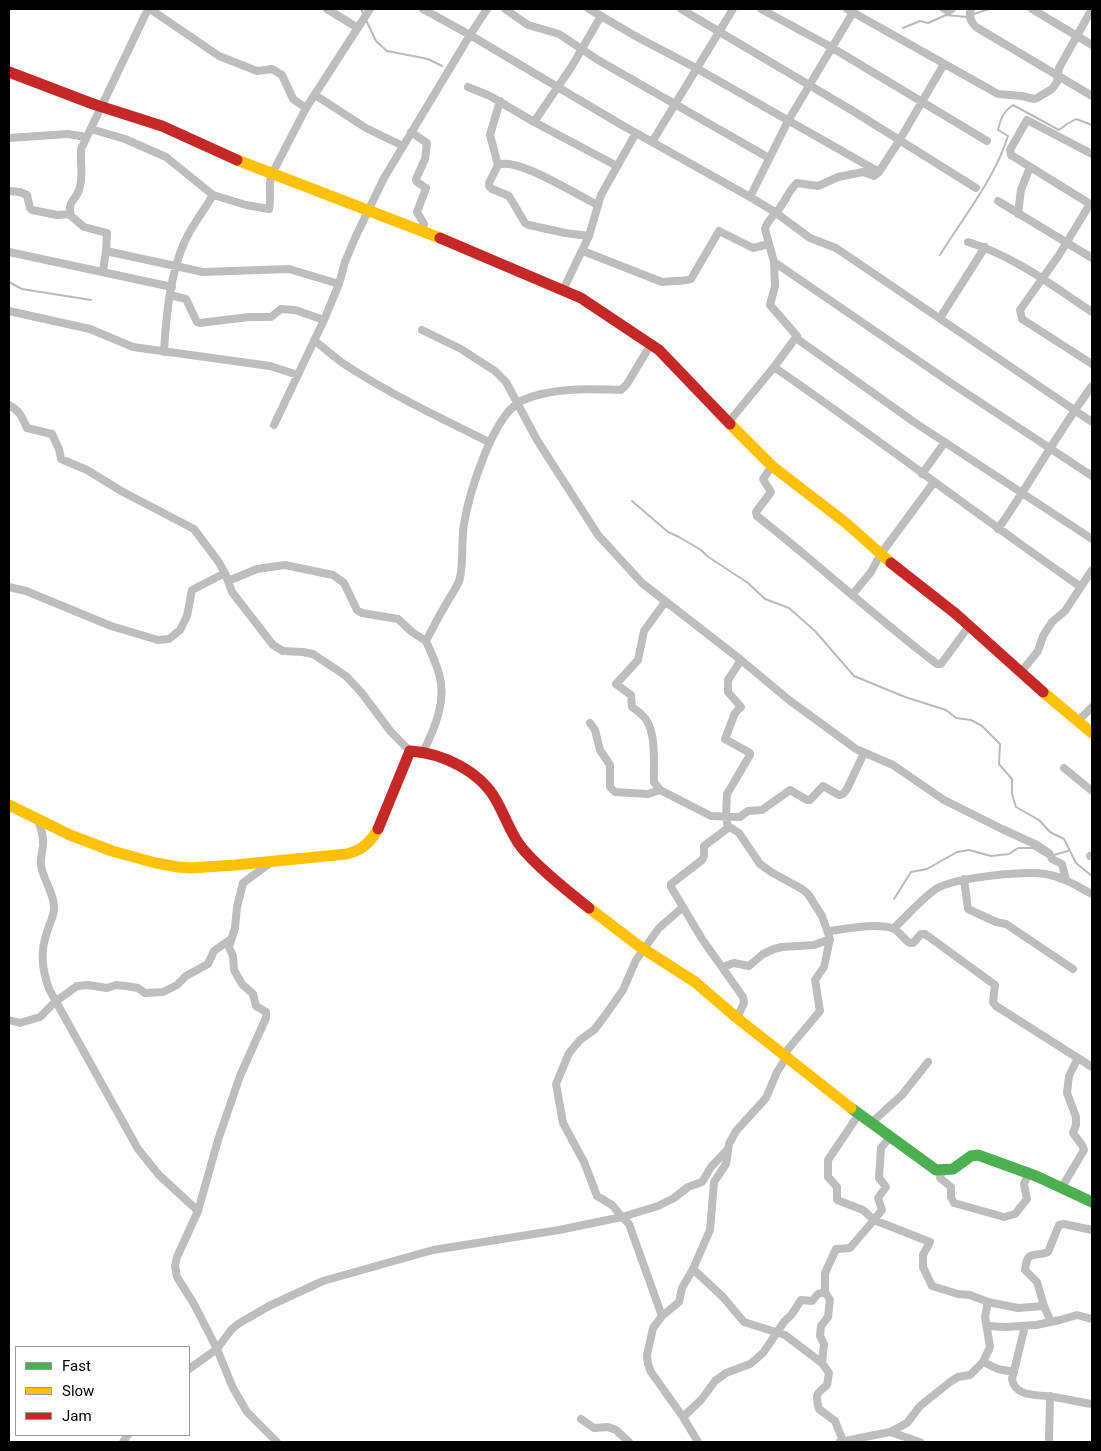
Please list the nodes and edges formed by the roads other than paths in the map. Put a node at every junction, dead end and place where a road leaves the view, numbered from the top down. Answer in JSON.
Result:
{"nodes":[{"id":1,"x":149,"y":9,"type":"edge"},
{"id":2,"x":327,"y":9,"type":"edge"},
{"id":3,"x":424,"y":9,"type":"edge"},
{"id":4,"x":487,"y":9,"type":"edge"},
{"id":5,"x":505,"y":9,"type":"edge"},
{"id":6,"x":589,"y":9,"type":"edge"},
{"id":7,"x":682,"y":9,"type":"edge"},
{"id":8,"x":733,"y":9,"type":"edge"},
{"id":9,"x":761,"y":9,"type":"edge"},
{"id":10,"x":944,"y":9,"type":"edge"},
{"id":11,"x":952,"y":9,"type":"edge"},
{"id":12,"x":1032,"y":9,"type":"edge"},
{"id":13,"x":1092,"y":9,"type":"edge"},
{"id":14,"x":851,"y":10,"type":"edge"},
{"id":15,"x":970,"y":13,"type":"edge"},
{"id":16,"x":367,"y":14,"type":"edge"},
{"id":17,"x":601,"y":16,"type":"junction"},
{"id":18,"x":358,"y":28,"type":"junction"},
{"id":19,"x":718,"y":31,"type":"junction"},
{"id":20,"x":470,"y":35,"type":"junction"},
{"id":21,"x":1076,"y":36,"type":"junction"},
{"id":22,"x":1092,"y":45,"type":"edge"},
{"id":23,"x":831,"y":47,"type":"junction"},
{"id":24,"x":582,"y":50,"type":"junction"},
{"id":25,"x":944,"y":64,"type":"junction"},
{"id":26,"x":696,"y":68,"type":"junction"},
{"id":27,"x":9,"y":72,"type":"edge"},
{"id":28,"x":1057,"y":74,"type":"junction"},
{"id":29,"x":810,"y":84,"type":"junction"},
{"id":30,"x":557,"y":86,"type":"junction"},
{"id":31,"x":468,"y":87,"type":"dead end"},
{"id":32,"x":315,"y":94,"type":"junction"},
{"id":33,"x":1092,"y":96,"type":"edge"},
{"id":34,"x":500,"y":101,"type":"junction"},
{"id":35,"x":923,"y":102,"type":"junction"},
{"id":36,"x":675,"y":104,"type":"junction"},
{"id":37,"x":102,"y":107,"type":"junction"},
{"id":38,"x":306,"y":108,"type":"junction"},
{"id":39,"x":788,"y":121,"type":"junction"},
{"id":40,"x":534,"y":122,"type":"junction"},
{"id":41,"x":91,"y":129,"type":"junction"},
{"id":42,"x":411,"y":132,"type":"junction"},
{"id":43,"x":636,"y":133,"type":"junction"},
{"id":44,"x":86,"y":137,"type":"junction"},
{"id":45,"x":9,"y":138,"type":"edge"},
{"id":46,"x":899,"y":141,"type":"junction"},
{"id":47,"x":652,"y":142,"type":"junction"},
{"id":48,"x":987,"y":142,"type":"dead end"},
{"id":49,"x":403,"y":146,"type":"junction"},
{"id":50,"x":1092,"y":154,"type":"edge"},
{"id":51,"x":769,"y":158,"type":"junction"},
{"id":52,"x":498,"y":165,"type":"junction"},
{"id":53,"x":617,"y":166,"type":"junction"},
{"id":54,"x":1030,"y":167,"type":"junction"},
{"id":55,"x":879,"y":172,"type":"junction"},
{"id":56,"x":272,"y":174,"type":"junction"},
{"id":57,"x":976,"y":188,"type":"dead end"},
{"id":58,"x":9,"y":191,"type":"edge"},
{"id":59,"x":213,"y":195,"type":"junction"},
{"id":60,"x":750,"y":196,"type":"junction"},
{"id":61,"x":998,"y":201,"type":"dead end"},
{"id":62,"x":598,"y":205,"type":"junction"},
{"id":63,"x":1091,"y":205,"type":"edge"},
{"id":64,"x":367,"y":211,"type":"junction"},
{"id":65,"x":776,"y":212,"type":"junction"},
{"id":66,"x":70,"y":214,"type":"junction"},
{"id":67,"x":1018,"y":214,"type":"junction"},
{"id":68,"x":422,"y":231,"type":"junction"},
{"id":69,"x":589,"y":236,"type":"junction"},
{"id":70,"x":968,"y":242,"type":"dead end"},
{"id":71,"x":1067,"y":242,"type":"junction"},
{"id":72,"x":769,"y":244,"type":"junction"},
{"id":73,"x":985,"y":247,"type":"junction"},
{"id":74,"x":106,"y":251,"type":"junction"},
{"id":75,"x":9,"y":252,"type":"edge"},
{"id":76,"x":583,"y":252,"type":"junction"},
{"id":77,"x":1092,"y":258,"type":"edge"},
{"id":78,"x":774,"y":262,"type":"junction"},
{"id":79,"x":176,"y":267,"type":"junction"},
{"id":80,"x":103,"y":271,"type":"junction"},
{"id":81,"x":1042,"y":278,"type":"junction"},
{"id":82,"x":340,"y":284,"type":"junction"},
{"id":83,"x":172,"y":287,"type":"junction"},
{"id":84,"x":564,"y":290,"type":"junction"},
{"id":85,"x":170,"y":295,"type":"junction"},
{"id":86,"x":9,"y":311,"type":"edge"},
{"id":87,"x":1092,"y":312,"type":"edge"},
{"id":88,"x":940,"y":318,"type":"junction"},
{"id":89,"x":324,"y":320,"type":"junction"},
{"id":90,"x":422,"y":330,"type":"dead end"},
{"id":91,"x":796,"y":338,"type":"junction"},
{"id":92,"x":314,"y":340,"type":"junction"},
{"id":93,"x":651,"y":344,"type":"junction"},
{"id":94,"x":164,"y":352,"type":"junction"},
{"id":95,"x":1092,"y":364,"type":"edge"},
{"id":96,"x":774,"y":368,"type":"junction"},
{"id":97,"x":298,"y":375,"type":"junction"},
{"id":98,"x":1092,"y":386,"type":"edge"},
{"id":99,"x":518,"y":403,"type":"junction"},
{"id":100,"x":9,"y":405,"type":"edge"},
{"id":101,"x":1074,"y":410,"type":"junction"},
{"id":102,"x":1092,"y":422,"type":"edge"},
{"id":103,"x":728,"y":423,"type":"junction"},
{"id":104,"x":274,"y":425,"type":"dead end"},
{"id":105,"x":489,"y":442,"type":"junction"},
{"id":106,"x":945,"y":442,"type":"junction"},
{"id":107,"x":1051,"y":448,"type":"junction"},
{"id":108,"x":772,"y":466,"type":"junction"},
{"id":109,"x":922,"y":474,"type":"junction"},
{"id":110,"x":1092,"y":476,"type":"edge"},
{"id":111,"x":934,"y":482,"type":"junction"},
{"id":112,"x":1023,"y":494,"type":"junction"},
{"id":113,"x":998,"y":529,"type":"junction"},
{"id":114,"x":1092,"y":539,"type":"edge"},
{"id":115,"x":880,"y":554,"type":"junction"},
{"id":116,"x":1092,"y":570,"type":"edge"},
{"id":117,"x":225,"y":573,"type":"junction"},
{"id":118,"x":228,"y":582,"type":"junction"},
{"id":119,"x":9,"y":587,"type":"edge"},
{"id":120,"x":1081,"y":587,"type":"junction"},
{"id":121,"x":852,"y":595,"type":"junction"},
{"id":122,"x":665,"y":602,"type":"junction"},
{"id":123,"x":970,"y":626,"type":"junction"},
{"id":124,"x":426,"y":641,"type":"junction"},
{"id":125,"x":741,"y":660,"type":"junction"},
{"id":126,"x":1021,"y":672,"type":"junction"},
{"id":127,"x":1092,"y":707,"type":"edge"},
{"id":128,"x":1078,"y":721,"type":"junction"},
{"id":129,"x":590,"y":724,"type":"dead end"},
{"id":130,"x":1092,"y":733,"type":"edge"},
{"id":131,"x":410,"y":752,"type":"junction"},
{"id":132,"x":423,"y":752,"type":"junction"},
{"id":133,"x":864,"y":753,"type":"junction"},
{"id":134,"x":1064,"y":768,"type":"dead end"},
{"id":135,"x":660,"y":790,"type":"junction"},
{"id":136,"x":1092,"y":791,"type":"edge"},
{"id":137,"x":9,"y":805,"type":"edge"},
{"id":138,"x":726,"y":816,"type":"junction"},
{"id":139,"x":37,"y":819,"type":"junction"},
{"id":140,"x":728,"y":826,"type":"junction"},
{"id":141,"x":274,"y":861,"type":"junction"},
{"id":142,"x":964,"y":879,"type":"junction"},
{"id":143,"x":1066,"y":880,"type":"junction"},
{"id":144,"x":1092,"y":894,"type":"edge"},
{"id":145,"x":682,"y":907,"type":"junction"},
{"id":146,"x":894,"y":928,"type":"junction"},
{"id":147,"x":828,"y":931,"type":"junction"},
{"id":148,"x":231,"y":938,"type":"junction"},
{"id":149,"x":830,"y":939,"type":"junction"},
{"id":150,"x":643,"y":949,"type":"junction"},
{"id":151,"x":722,"y":967,"type":"junction"},
{"id":152,"x":1073,"y":969,"type":"dead end"},
{"id":153,"x":55,"y":1002,"type":"junction"},
{"id":154,"x":737,"y":1018,"type":"junction"},
{"id":155,"x":9,"y":1020,"type":"edge"},
{"id":156,"x":786,"y":1055,"type":"junction"},
{"id":157,"x":1078,"y":1058,"type":"junction"},
{"id":158,"x":928,"y":1062,"type":"dead end"},
{"id":159,"x":1092,"y":1067,"type":"edge"},
{"id":160,"x":859,"y":1114,"type":"junction"},
{"id":161,"x":871,"y":1123,"type":"junction"},
{"id":162,"x":890,"y":1137,"type":"junction"},
{"id":163,"x":727,"y":1150,"type":"junction"},
{"id":164,"x":942,"y":1170,"type":"junction"},
{"id":165,"x":1029,"y":1172,"type":"junction"},
{"id":166,"x":1062,"y":1187,"type":"junction"},
{"id":167,"x":1092,"y":1202,"type":"edge"},
{"id":168,"x":198,"y":1211,"type":"junction"},
{"id":169,"x":622,"y":1217,"type":"junction"},
{"id":170,"x":874,"y":1220,"type":"junction"},
{"id":171,"x":1092,"y":1230,"type":"edge"},
{"id":172,"x":693,"y":1269,"type":"junction"},
{"id":173,"x":825,"y":1292,"type":"junction"},
{"id":174,"x":988,"y":1302,"type":"junction"},
{"id":175,"x":1044,"y":1306,"type":"junction"},
{"id":176,"x":662,"y":1316,"type":"junction"},
{"id":177,"x":1092,"y":1319,"type":"edge"},
{"id":178,"x":1051,"y":1322,"type":"junction"},
{"id":179,"x":988,"y":1326,"type":"junction"},
{"id":180,"x":1026,"y":1326,"type":"junction"},
{"id":181,"x":778,"y":1332,"type":"junction"},
{"id":182,"x":217,"y":1349,"type":"junction"},
{"id":183,"x":983,"y":1362,"type":"junction"},
{"id":184,"x":822,"y":1363,"type":"junction"},
{"id":185,"x":190,"y":1368,"type":"edge"},
{"id":186,"x":1014,"y":1372,"type":"junction"},
{"id":187,"x":1050,"y":1396,"type":"junction"},
{"id":188,"x":1092,"y":1404,"type":"edge"},
{"id":189,"x":683,"y":1417,"type":"junction"},
{"id":190,"x":581,"y":1419,"type":"dead end"},
{"id":191,"x":885,"y":1432,"type":"junction"},
{"id":192,"x":840,"y":1441,"type":"edge"},
{"id":193,"x":277,"y":1442,"type":"edge"},
{"id":194,"x":629,"y":1442,"type":"edge"},
{"id":195,"x":698,"y":1442,"type":"edge"},
{"id":196,"x":920,"y":1442,"type":"edge"},
{"id":197,"x":1049,"y":1442,"type":"edge"}],
"edges":[{"from":1,"to":37,"type":"street"},
{"from":1,"to":38,"type":"street"},
{"from":2,"to":18,"type":"street"},
{"from":3,"to":20,"type":"street"},
{"from":4,"to":20,"type":"street"},
{"from":5,"to":24,"type":"street"},
{"from":6,"to":17,"type":"street"},
{"from":7,"to":19,"type":"street"},
{"from":8,"to":19,"type":"street"},
{"from":9,"to":23,"type":"street"},
{"from":10,"to":11,"type":"street"},
{"from":12,"to":21,"type":"street"},
{"from":13,"to":21,"type":"street"},
{"from":14,"to":23,"type":"street"},
{"from":14,"to":25,"type":"street"},
{"from":15,"to":28,"type":"street"},
{"from":16,"to":18,"type":"street"},
{"from":17,"to":24,"type":"street"},
{"from":17,"to":26,"type":"street"},
{"from":18,"to":32,"type":"street"},
{"from":19,"to":26,"type":"street"},
{"from":19,"to":29,"type":"street"},
{"from":20,"to":30,"type":"street"},
{"from":20,"to":42,"type":"street"},
{"from":21,"to":22,"type":"street"},
{"from":21,"to":28,"type":"street"},
{"from":23,"to":29,"type":"street"},
{"from":23,"to":35,"type":"street"},
{"from":24,"to":30,"type":"street"},
{"from":24,"to":36,"type":"street"},
{"from":25,"to":28,"type":"street"},
{"from":25,"to":35,"type":"street"},
{"from":26,"to":36,"type":"street"},
{"from":26,"to":39,"type":"street"},
{"from":27,"to":37,"type":"street"},
{"from":28,"to":33,"type":"street"},
{"from":29,"to":39,"type":"street"},
{"from":29,"to":46,"type":"street"},
{"from":30,"to":40,"type":"street"},
{"from":30,"to":43,"type":"street"},
{"from":31,"to":34,"type":"street"},
{"from":32,"to":38,"type":"street"},
{"from":32,"to":49,"type":"street"},
{"from":34,"to":40,"type":"street"},
{"from":34,"to":52,"type":"street"},
{"from":35,"to":46,"type":"street"},
{"from":35,"to":48,"type":"street"},
{"from":36,"to":47,"type":"street"},
{"from":36,"to":51,"type":"street"},
{"from":37,"to":41,"type":"street"},
{"from":37,"to":56,"type":"street"},
{"from":38,"to":56,"type":"street"},
{"from":39,"to":51,"type":"street"},
{"from":39,"to":55,"type":"street"},
{"from":40,"to":53,"type":"street"},
{"from":41,"to":44,"type":"street"},
{"from":41,"to":59,"type":"street"},
{"from":42,"to":49,"type":"street"},
{"from":42,"to":68,"type":"street"},
{"from":43,"to":47,"type":"street"},
{"from":43,"to":53,"type":"street"},
{"from":44,"to":45,"type":"street"},
{"from":44,"to":66,"type":"street"},
{"from":46,"to":55,"type":"street"},
{"from":46,"to":57,"type":"street"},
{"from":47,"to":60,"type":"street"},
{"from":49,"to":64,"type":"street"},
{"from":50,"to":54,"type":"street"},
{"from":51,"to":60,"type":"street"},
{"from":52,"to":62,"type":"street"},
{"from":52,"to":69,"type":"street"},
{"from":53,"to":62,"type":"street"},
{"from":54,"to":63,"type":"street"},
{"from":54,"to":67,"type":"street"},
{"from":55,"to":65,"type":"street"},
{"from":56,"to":59,"type":"street"},
{"from":56,"to":64,"type":"street"},
{"from":58,"to":66,"type":"street"},
{"from":59,"to":79,"type":"street"},
{"from":60,"to":65,"type":"street"},
{"from":61,"to":67,"type":"street"},
{"from":62,"to":69,"type":"street"},
{"from":63,"to":71,"type":"street"},
{"from":64,"to":68,"type":"street"},
{"from":64,"to":82,"type":"street"},
{"from":65,"to":72,"type":"street"},
{"from":65,"to":88,"type":"street"},
{"from":66,"to":74,"type":"street"},
{"from":67,"to":71,"type":"street"},
{"from":68,"to":84,"type":"street"},
{"from":69,"to":76,"type":"street"},
{"from":70,"to":73,"type":"street"},
{"from":71,"to":77,"type":"street"},
{"from":71,"to":81,"type":"street"},
{"from":72,"to":76,"type":"street"},
{"from":72,"to":78,"type":"street"},
{"from":73,"to":81,"type":"street"},
{"from":73,"to":88,"type":"street"},
{"from":74,"to":79,"type":"street"},
{"from":74,"to":80,"type":"street"},
{"from":75,"to":80,"type":"street"},
{"from":76,"to":84,"type":"street"},
{"from":78,"to":91,"type":"street"},
{"from":78,"to":107,"type":"street"},
{"from":79,"to":82,"type":"street"},
{"from":79,"to":83,"type":"street"},
{"from":80,"to":83,"type":"street"},
{"from":81,"to":87,"type":"street"},
{"from":81,"to":95,"type":"street"},
{"from":82,"to":89,"type":"street"},
{"from":83,"to":85,"type":"street"},
{"from":84,"to":93,"type":"street"},
{"from":85,"to":89,"type":"street"},
{"from":85,"to":94,"type":"street"},
{"from":86,"to":94,"type":"street"},
{"from":88,"to":101,"type":"street"},
{"from":89,"to":92,"type":"street"},
{"from":90,"to":99,"type":"street"},
{"from":91,"to":96,"type":"street"},
{"from":91,"to":106,"type":"street"},
{"from":92,"to":97,"type":"street"},
{"from":92,"to":105,"type":"street"},
{"from":93,"to":99,"type":"street"},
{"from":93,"to":103,"type":"street"},
{"from":94,"to":97,"type":"street"},
{"from":96,"to":103,"type":"street"},
{"from":96,"to":109,"type":"street"},
{"from":97,"to":104,"type":"street"},
{"from":98,"to":101,"type":"street"},
{"from":99,"to":105,"type":"street"},
{"from":99,"to":122,"type":"street"},
{"from":100,"to":117,"type":"street"},
{"from":101,"to":102,"type":"street"},
{"from":101,"to":107,"type":"street"},
{"from":103,"to":108,"type":"street"},
{"from":105,"to":124,"type":"street"},
{"from":106,"to":109,"type":"street"},
{"from":106,"to":112,"type":"street"},
{"from":107,"to":110,"type":"street"},
{"from":107,"to":112,"type":"street"},
{"from":108,"to":115,"type":"street"},
{"from":108,"to":121,"type":"street"},
{"from":109,"to":111,"type":"street"},
{"from":111,"to":113,"type":"street"},
{"from":111,"to":115,"type":"street"},
{"from":112,"to":113,"type":"street"},
{"from":112,"to":114,"type":"street"},
{"from":113,"to":120,"type":"street"},
{"from":115,"to":121,"type":"street"},
{"from":115,"to":123,"type":"street"},
{"from":116,"to":120,"type":"street"},
{"from":117,"to":118,"type":"street"},
{"from":117,"to":119,"type":"street"},
{"from":118,"to":124,"type":"street"},
{"from":118,"to":131,"type":"street"},
{"from":120,"to":126,"type":"street"},
{"from":121,"to":123,"type":"street"},
{"from":122,"to":125,"type":"street"},
{"from":122,"to":135,"type":"street"},
{"from":123,"to":126,"type":"street"},
{"from":124,"to":132,"type":"street"},
{"from":125,"to":133,"type":"street"},
{"from":125,"to":138,"type":"street"},
{"from":126,"to":128,"type":"street"},
{"from":127,"to":128,"type":"street"},
{"from":128,"to":130,"type":"street"},
{"from":129,"to":135,"type":"street"},
{"from":131,"to":132,"type":"street"},
{"from":131,"to":141,"type":"street"},
{"from":132,"to":150,"type":"street"},
{"from":133,"to":138,"type":"street"},
{"from":133,"to":143,"type":"street"},
{"from":134,"to":136,"type":"street"},
{"from":135,"to":138,"type":"street"},
{"from":137,"to":139,"type":"street"},
{"from":138,"to":140,"type":"street"},
{"from":139,"to":141,"type":"street"},
{"from":139,"to":153,"type":"street"},
{"from":140,"to":145,"type":"street"},
{"from":140,"to":147,"type":"street"},
{"from":141,"to":148,"type":"street"},
{"from":142,"to":143,"type":"street"},
{"from":142,"to":146,"type":"street"},
{"from":142,"to":152,"type":"street"},
{"from":143,"to":144,"type":"street"},
{"from":145,"to":150,"type":"street"},
{"from":145,"to":151,"type":"street"},
{"from":146,"to":147,"type":"street"},
{"from":146,"to":157,"type":"street"},
{"from":147,"to":149,"type":"street"},
{"from":148,"to":153,"type":"street"},
{"from":148,"to":168,"type":"street"},
{"from":149,"to":151,"type":"street"},
{"from":149,"to":156,"type":"street"},
{"from":150,"to":154,"type":"street"},
{"from":150,"to":169,"type":"street"},
{"from":151,"to":154,"type":"street"},
{"from":153,"to":155,"type":"street"},
{"from":153,"to":168,"type":"street"},
{"from":154,"to":156,"type":"street"},
{"from":156,"to":160,"type":"street"},
{"from":156,"to":163,"type":"street"},
{"from":157,"to":159,"type":"street"},
{"from":157,"to":166,"type":"street"},
{"from":158,"to":161,"type":"street"},
{"from":160,"to":161,"type":"street"},
{"from":160,"to":170,"type":"street"},
{"from":161,"to":162,"type":"street"},
{"from":162,"to":164,"type":"street"},
{"from":162,"to":170,"type":"street"},
{"from":163,"to":169,"type":"street"},
{"from":163,"to":172,"type":"street"},
{"from":164,"to":165,"type":"street"},
{"from":164,"to":165,"type":"street"},
{"from":165,"to":166,"type":"street"},
{"from":166,"to":167,"type":"street"},
{"from":168,"to":182,"type":"street"},
{"from":169,"to":176,"type":"street"},
{"from":169,"to":182,"type":"street"},
{"from":170,"to":173,"type":"street"},
{"from":170,"to":174,"type":"street"},
{"from":171,"to":175,"type":"street"},
{"from":172,"to":176,"type":"street"},
{"from":172,"to":181,"type":"street"},
{"from":173,"to":181,"type":"street"},
{"from":173,"to":184,"type":"street"},
{"from":174,"to":175,"type":"street"},
{"from":174,"to":179,"type":"street"},
{"from":175,"to":178,"type":"street"},
{"from":176,"to":189,"type":"street"},
{"from":177,"to":178,"type":"street"},
{"from":178,"to":180,"type":"street"},
{"from":179,"to":180,"type":"street"},
{"from":179,"to":183,"type":"street"},
{"from":180,"to":186,"type":"street"},
{"from":181,"to":184,"type":"street"},
{"from":181,"to":189,"type":"street"},
{"from":182,"to":185,"type":"street"},
{"from":182,"to":193,"type":"street"},
{"from":183,"to":186,"type":"street"},
{"from":183,"to":191,"type":"street"},
{"from":184,"to":192,"type":"street"},
{"from":186,"to":187,"type":"street"},
{"from":187,"to":188,"type":"street"},
{"from":187,"to":197,"type":"street"},
{"from":189,"to":195,"type":"street"},
{"from":190,"to":194,"type":"street"},
{"from":191,"to":192,"type":"street"},
{"from":191,"to":196,"type":"street"}]}
